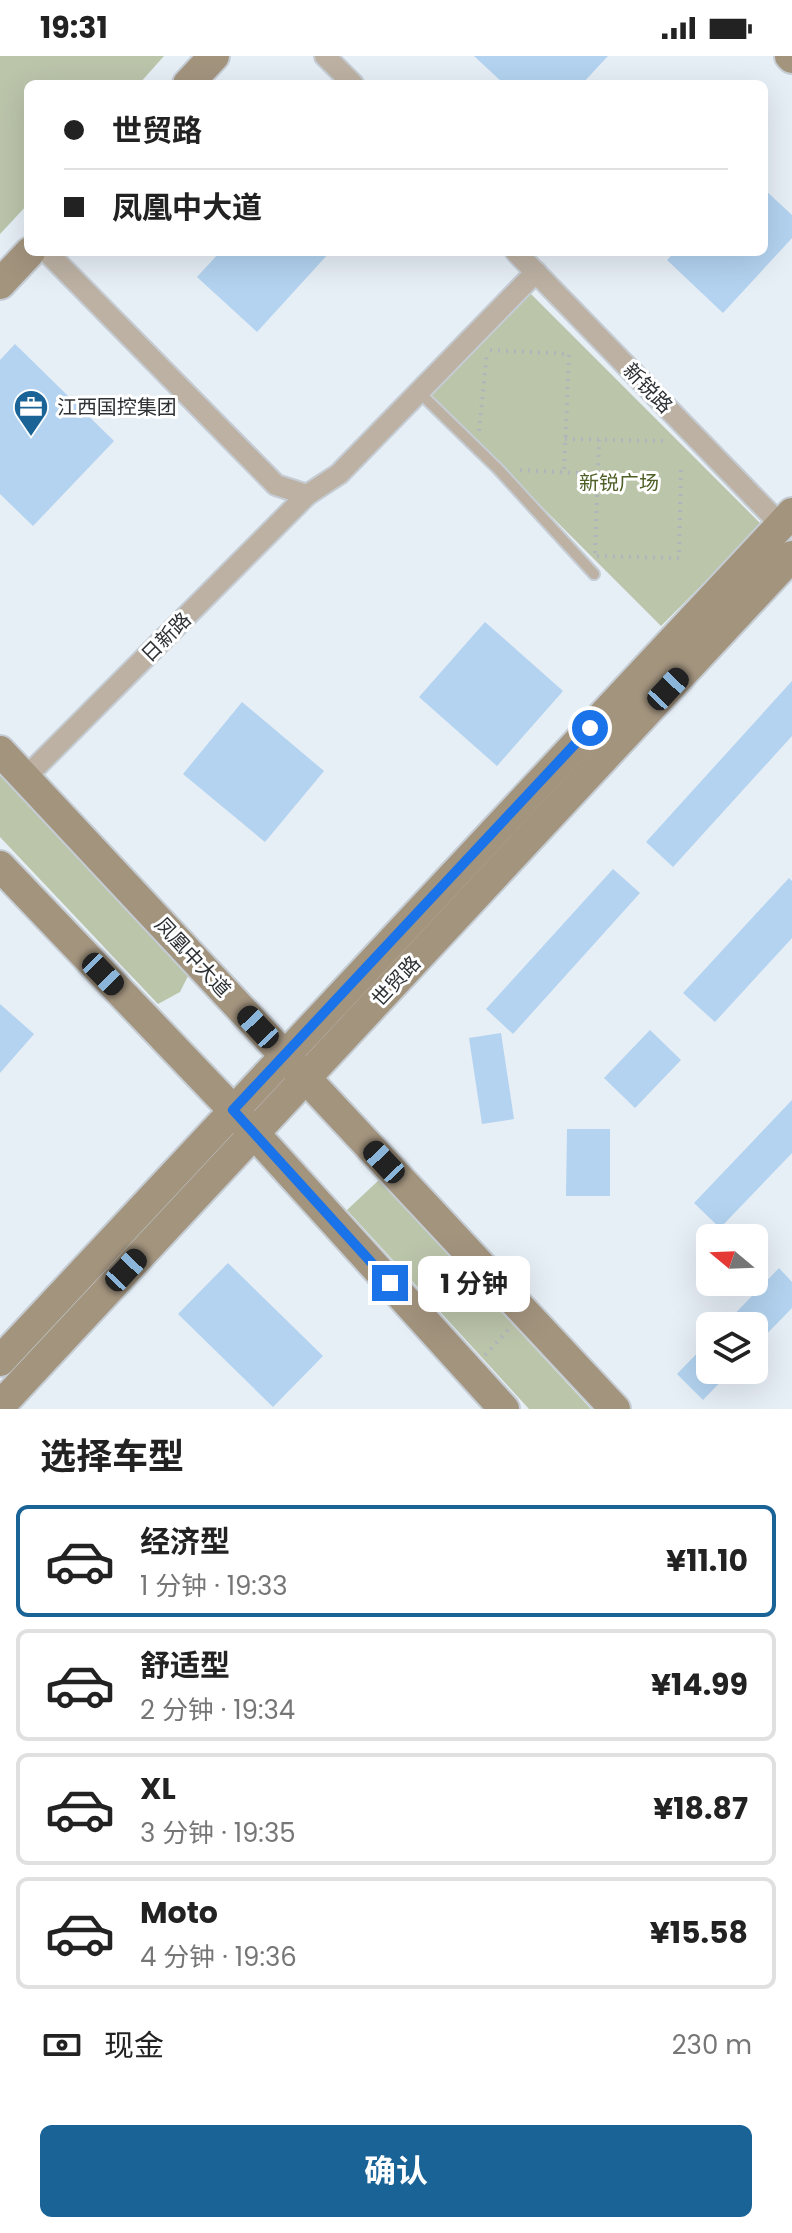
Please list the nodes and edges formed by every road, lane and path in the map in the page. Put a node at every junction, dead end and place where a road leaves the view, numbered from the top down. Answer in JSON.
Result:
{"nodes":[{"id":1,"x":214,"y":56,"type":"edge"},
{"id":2,"x":325,"y":56,"type":"edge"},
{"id":3,"x":192,"y":80,"type":"edge"},
{"id":4,"x":349,"y":80,"type":"edge"},
{"id":5,"x":26,"y":256,"type":"edge"},
{"id":6,"x":51,"y":256,"type":"edge"},
{"id":7,"x":520,"y":256,"type":"edge"},
{"id":8,"x":536,"y":272,"type":"junction"},
{"id":9,"x":0,"y":284,"type":"edge"},
{"id":10,"x":419,"y":392,"type":"junction"},
{"id":11,"x":565,"y":439,"type":"junction"},
{"id":12,"x":599,"y":440,"type":"junction"},
{"id":13,"x":665,"y":441,"type":"dead end"},
{"id":14,"x":477,"y":449,"type":"junction"},
{"id":15,"x":681,"y":467,"type":"dead end"},
{"id":16,"x":498,"y":469,"type":"junction"},
{"id":17,"x":564,"y":471,"type":"junction"},
{"id":18,"x":598,"y":474,"type":"junction"},
{"id":19,"x":307,"y":495,"type":"junction"},
{"id":20,"x":786,"y":519,"type":"edge"},
{"id":21,"x":595,"y":556,"type":"junction"},
{"id":22,"x":792,"y":556,"type":"edge"},
{"id":23,"x":594,"y":574,"type":"joint"},
{"id":24,"x":0,"y":751,"type":"edge"},
{"id":25,"x":25,"y":778,"type":"junction"},
{"id":26,"x":0,"y":866,"type":"edge"},
{"id":27,"x":284,"y":1055,"type":"junction"},
{"id":28,"x":306,"y":1078,"type":"junction"},
{"id":29,"x":233,"y":1110,"type":"junction"},
{"id":30,"x":254,"y":1134,"type":"junction"},
{"id":31,"x":525,"y":1312,"type":"junction"},
{"id":32,"x":0,"y":1361,"type":"edge"},
{"id":33,"x":470,"y":1371,"type":"junction"},
{"id":34,"x":0,"y":1406,"type":"edge"},
{"id":35,"x":504,"y":1409,"type":"edge"},
{"id":36,"x":615,"y":1409,"type":"edge"}],
"edges":[{"from":1,"to":3,"type":"main road"},
{"from":2,"to":4,"type":"street"},
{"from":5,"to":9,"type":"main road"},
{"from":6,"to":19,"type":"street"},
{"from":7,"to":8,"type":"street","name":"新锐路"},
{"from":8,"to":10,"type":"street","name":"日新路"},
{"from":8,"to":20,"type":"street","name":"新锐路"},
{"from":10,"to":14,"type":"lane"},
{"from":10,"to":19,"type":"street","name":"日新路"},
{"from":11,"to":12,"type":"path"},
{"from":11,"to":14,"type":"path"},
{"from":11,"to":17,"type":"path"},
{"from":12,"to":13,"type":"path"},
{"from":12,"to":18,"type":"path"},
{"from":14,"to":16,"type":"lane"},
{"from":15,"to":21,"type":"path"},
{"from":16,"to":17,"type":"path"},
{"from":16,"to":23,"type":"lane"},
{"from":17,"to":18,"type":"path"},
{"from":18,"to":21,"type":"path"},
{"from":19,"to":25,"type":"street","name":"日新路"},
{"from":20,"to":27,"type":"main road","name":"世贸路"},
{"from":21,"to":23,"type":"path"},
{"from":22,"to":28,"type":"main road","name":"世贸路"},
{"from":24,"to":25,"type":"main road","name":"凤凰中大道"},
{"from":25,"to":27,"type":"main road","name":"凤凰中大道"},
{"from":26,"to":29,"type":"main road"},
{"from":27,"to":28,"type":"main road","name":"凤凰中大道"},
{"from":27,"to":29,"type":"main road","name":"世贸路"},
{"from":28,"to":30,"type":"main road","name":"世贸路"},
{"from":28,"to":31,"type":"main road","name":"凤凰中大道"},
{"from":29,"to":30,"type":"main road"},
{"from":29,"to":32,"type":"main road","name":"世贸路"},
{"from":30,"to":33,"type":"main road"},
{"from":30,"to":34,"type":"main road","name":"世贸路"},
{"from":31,"to":33,"type":"path"},
{"from":31,"to":36,"type":"main road","name":"凤凰中大道"},
{"from":33,"to":35,"type":"main road"}]}
